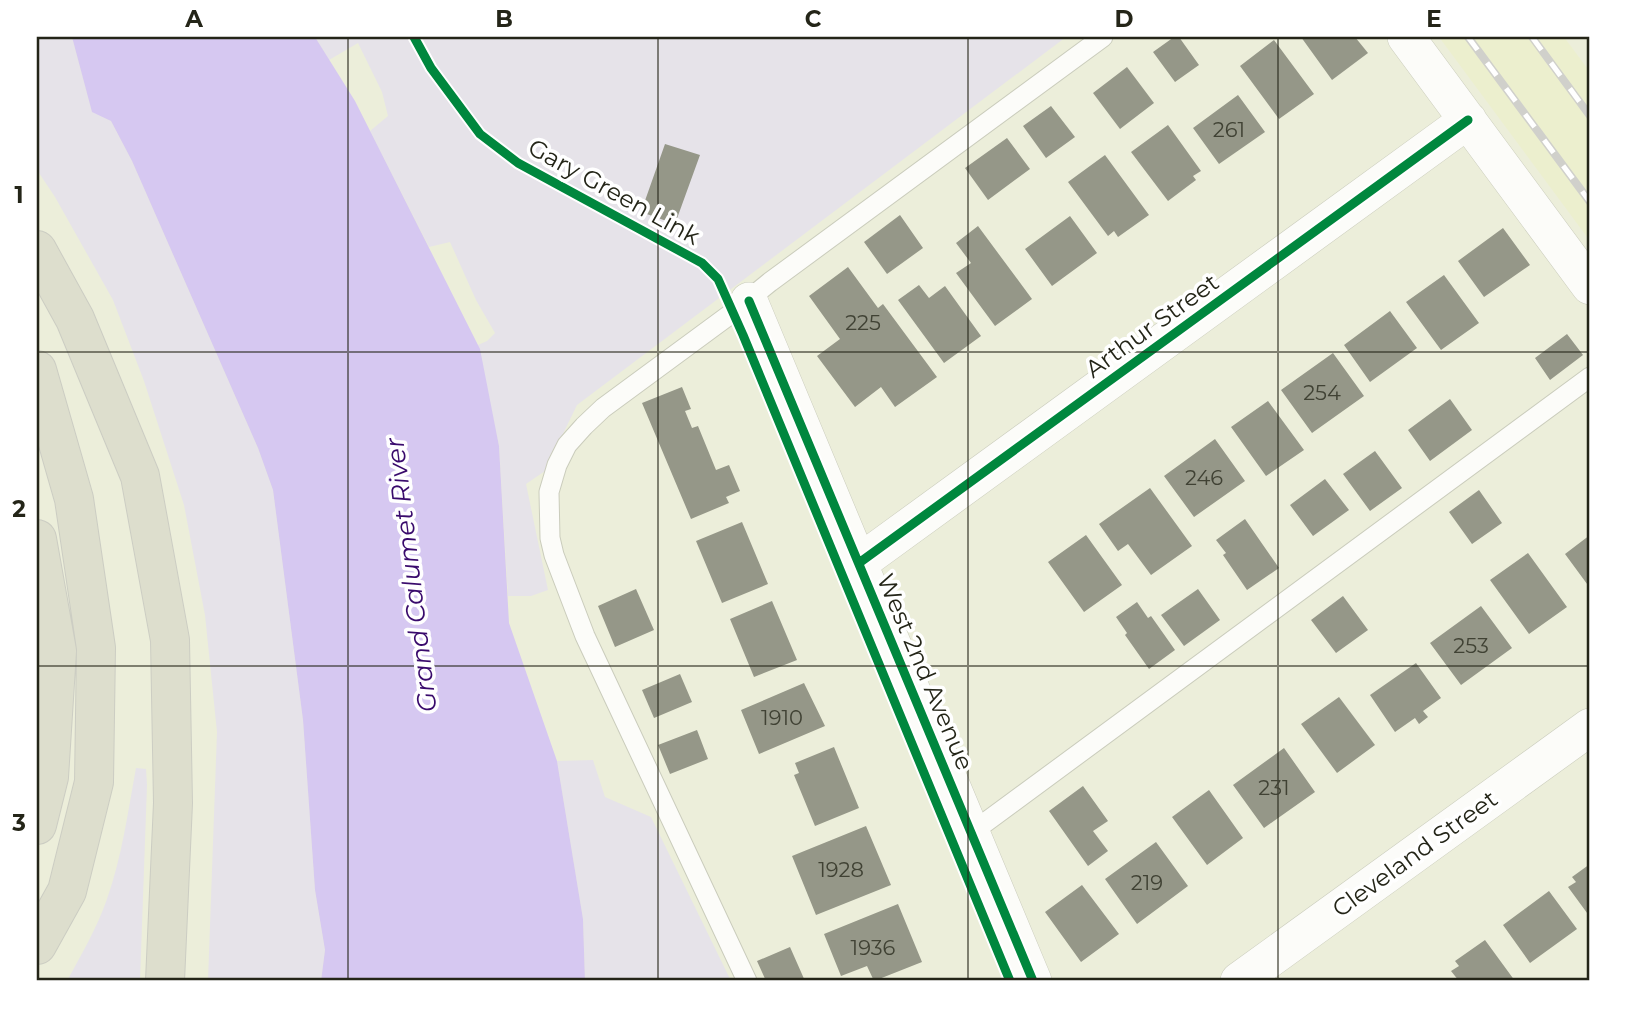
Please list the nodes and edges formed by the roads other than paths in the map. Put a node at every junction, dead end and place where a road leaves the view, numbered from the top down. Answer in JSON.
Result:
{"nodes":[{"id":1,"x":1103,"y":37,"type":"edge"},
{"id":2,"x":1406,"y":37,"type":"edge"},
{"id":3,"x":1468,"y":120,"type":"junction"},
{"id":4,"x":37,"y":250,"type":"edge"},
{"id":5,"x":1590,"y":285,"type":"edge"},
{"id":6,"x":748,"y":301,"type":"junction"},
{"id":7,"x":37,"y":370,"type":"edge"},
{"id":8,"x":1590,"y":377,"type":"edge"},
{"id":9,"x":37,"y":539,"type":"edge"},
{"id":10,"x":859,"y":563,"type":"junction"},
{"id":11,"x":1590,"y":727,"type":"edge"},
{"id":12,"x":37,"y":825,"type":"edge"},
{"id":13,"x":971,"y":833,"type":"junction"},
{"id":14,"x":37,"y":946,"type":"edge"},
{"id":15,"x":165,"y":981,"type":"edge"},
{"id":16,"x":747,"y":981,"type":"edge"},
{"id":17,"x":1033,"y":981,"type":"edge"},
{"id":18,"x":1239,"y":981,"type":"edge"}],
"edges":[{"from":1,"to":6,"type":"lane"},
{"from":2,"to":3,"type":"street"},
{"from":3,"to":5,"type":"street"},
{"from":3,"to":10,"type":"street","name":"Arthur Street"},
{"from":4,"to":15,"type":"highway"},
{"from":6,"to":10,"type":"street","name":"West 2nd Avenue"},
{"from":6,"to":16,"type":"lane"},
{"from":7,"to":14,"type":"highway"},
{"from":8,"to":13,"type":"lane"},
{"from":9,"to":12,"type":"highway"},
{"from":10,"to":13,"type":"street","name":"West 2nd Avenue"},
{"from":11,"to":18,"type":"street","name":"Cleveland Street"},
{"from":13,"to":17,"type":"street","name":"West 2nd Avenue"}]}
